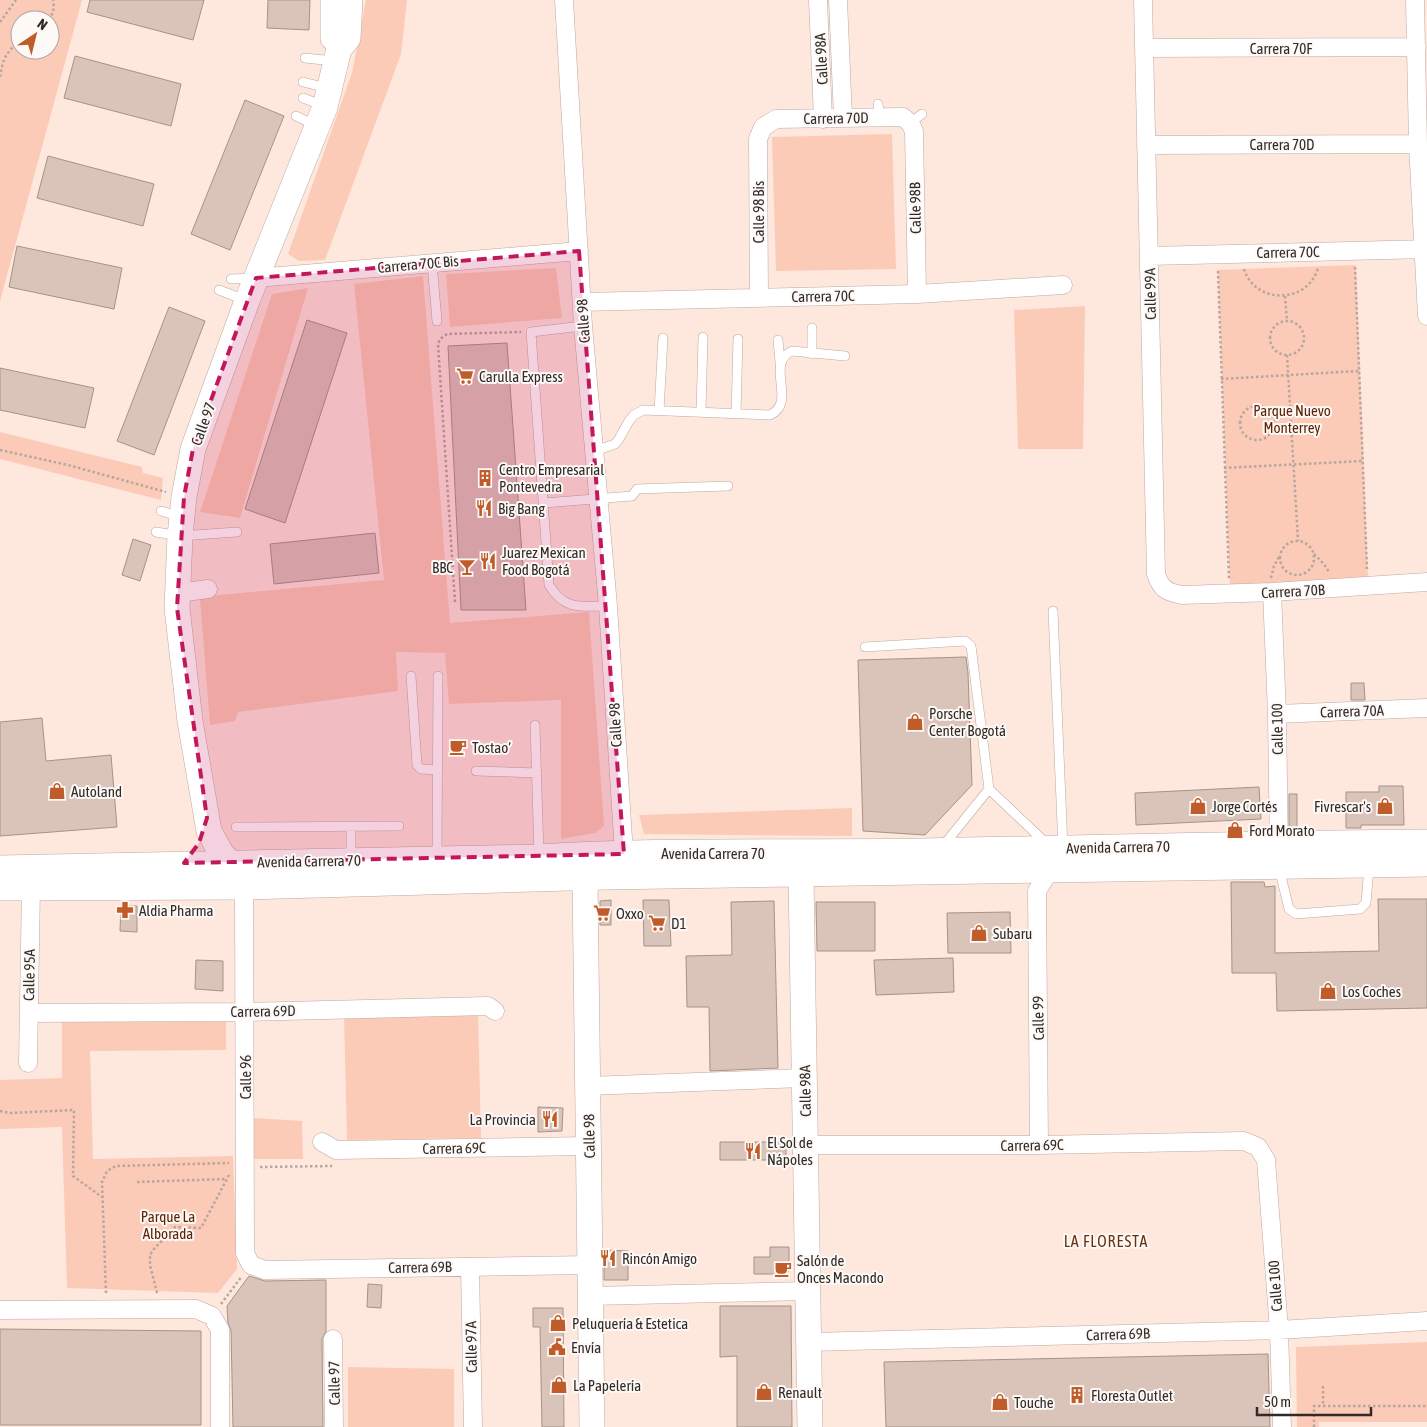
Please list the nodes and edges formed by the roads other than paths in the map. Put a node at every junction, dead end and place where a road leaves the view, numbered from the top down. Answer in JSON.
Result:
{"nodes":[{"id":1,"x":333,"y":0,"type":"edge"},
{"id":2,"x":350,"y":0,"type":"edge"},
{"id":3,"x":564,"y":0,"type":"edge"},
{"id":4,"x":818,"y":0,"type":"edge"},
{"id":5,"x":838,"y":0,"type":"edge"},
{"id":6,"x":1143,"y":0,"type":"edge"},
{"id":7,"x":1416,"y":0,"type":"edge"},
{"id":8,"x":1417,"y":47,"type":"junction"},
{"id":9,"x":1144,"y":48,"type":"junction"},
{"id":10,"x":338,"y":55,"type":"junction"},
{"id":11,"x":305,"y":58,"type":"dead end"},
{"id":12,"x":303,"y":82,"type":"dead end"},
{"id":13,"x":314,"y":107,"type":"junction"},
{"id":14,"x":843,"y":118,"type":"junction"},
{"id":15,"x":916,"y":118,"type":"joint"},
{"id":16,"x":823,"y":119,"type":"junction"},
{"id":17,"x":763,"y":127,"type":"joint"},
{"id":18,"x":1146,"y":144,"type":"junction"},
{"id":19,"x":1418,"y":144,"type":"junction"},
{"id":20,"x":1425,"y":249,"type":"edge"},
{"id":21,"x":579,"y":251,"type":"junction"},
{"id":22,"x":1149,"y":256,"type":"junction"},
{"id":23,"x":432,"y":263,"type":"junction"},
{"id":24,"x":256,"y":278,"type":"junction"},
{"id":25,"x":230,"y":279,"type":"dead end"},
{"id":26,"x":1063,"y":285,"type":"dead end"},
{"id":27,"x":219,"y":290,"type":"dead end"},
{"id":28,"x":916,"y":294,"type":"junction"},
{"id":29,"x":759,"y":298,"type":"junction"},
{"id":30,"x":247,"y":301,"type":"junction"},
{"id":31,"x":582,"y":302,"type":"junction"},
{"id":32,"x":1427,"y":316,"type":"edge"},
{"id":33,"x":437,"y":321,"type":"dead end"},
{"id":34,"x":583,"y":326,"type":"junction"},
{"id":35,"x":812,"y":328,"type":"dead end"},
{"id":36,"x":703,"y":337,"type":"dead end"},
{"id":37,"x":663,"y":338,"type":"dead end"},
{"id":38,"x":738,"y":339,"type":"dead end"},
{"id":39,"x":778,"y":340,"type":"dead end"},
{"id":40,"x":812,"y":354,"type":"junction"},
{"id":41,"x":845,"y":356,"type":"dead end"},
{"id":42,"x":780,"y":362,"type":"junction"},
{"id":43,"x":659,"y":411,"type":"junction"},
{"id":44,"x":701,"y":412,"type":"junction"},
{"id":45,"x":736,"y":414,"type":"junction"},
{"id":46,"x":595,"y":451,"type":"junction"},
{"id":47,"x":728,"y":486,"type":"dead end"},
{"id":48,"x":599,"y":499,"type":"junction"},
{"id":49,"x":544,"y":503,"type":"junction"},
{"id":50,"x":172,"y":519,"type":"junction"},
{"id":51,"x":236,"y":532,"type":"dead end"},
{"id":52,"x":1427,"y":582,"type":"edge"},
{"id":53,"x":1160,"y":586,"type":"joint"},
{"id":54,"x":1271,"y":587,"type":"junction"},
{"id":55,"x":208,"y":589,"type":"dead end"},
{"id":56,"x":178,"y":593,"type":"junction"},
{"id":57,"x":608,"y":606,"type":"junction"},
{"id":58,"x":1053,"y":611,"type":"dead end"},
{"id":59,"x":865,"y":648,"type":"dead end"},
{"id":60,"x":411,"y":676,"type":"dead end"},
{"id":61,"x":438,"y":676,"type":"dead end"},
{"id":62,"x":1427,"y":708,"type":"edge"},
{"id":63,"x":1277,"y":714,"type":"junction"},
{"id":64,"x":535,"y":725,"type":"dead end"},
{"id":65,"x":436,"y":770,"type":"junction"},
{"id":66,"x":476,"y":771,"type":"dead end"},
{"id":67,"x":537,"y":773,"type":"junction"},
{"id":68,"x":989,"y":789,"type":"junction"},
{"id":69,"x":206,"y":818,"type":"junction"},
{"id":70,"x":236,"y":826,"type":"dead end"},
{"id":71,"x":399,"y":826,"type":"dead end"},
{"id":72,"x":351,"y":827,"type":"junction"},
{"id":73,"x":1427,"y":842,"type":"edge"},
{"id":74,"x":940,"y":850,"type":"junction"},
{"id":75,"x":624,"y":854,"type":"junction"},
{"id":76,"x":1279,"y":854,"type":"junction"},
{"id":77,"x":1055,"y":856,"type":"junction"},
{"id":78,"x":539,"y":857,"type":"junction"},
{"id":79,"x":437,"y":859,"type":"junction"},
{"id":80,"x":351,"y":861,"type":"junction"},
{"id":81,"x":184,"y":863,"type":"junction"},
{"id":82,"x":230,"y":863,"type":"junction"},
{"id":83,"x":1369,"y":864,"type":"junction"},
{"id":84,"x":1427,"y":864,"type":"edge"},
{"id":85,"x":0,"y":868,"type":"edge"},
{"id":86,"x":1022,"y":871,"type":"junction"},
{"id":87,"x":801,"y":874,"type":"junction"},
{"id":88,"x":585,"y":879,"type":"junction"},
{"id":89,"x":30,"y":887,"type":"junction"},
{"id":90,"x":244,"y":887,"type":"junction"},
{"id":91,"x":0,"y":888,"type":"edge"},
{"id":92,"x":1037,"y":892,"type":"junction"},
{"id":93,"x":495,"y":1011,"type":"dead end"},
{"id":94,"x":245,"y":1012,"type":"junction"},
{"id":95,"x":29,"y":1013,"type":"junction"},
{"id":96,"x":28,"y":1063,"type":"dead end"},
{"id":97,"x":805,"y":1078,"type":"junction"},
{"id":98,"x":588,"y":1086,"type":"junction"},
{"id":99,"x":322,"y":1142,"type":"dead end"},
{"id":100,"x":806,"y":1145,"type":"junction"},
{"id":101,"x":1039,"y":1145,"type":"junction"},
{"id":102,"x":589,"y":1146,"type":"junction"},
{"id":103,"x":1258,"y":1147,"type":"joint"},
{"id":104,"x":251,"y":1265,"type":"joint"},
{"id":105,"x":590,"y":1265,"type":"junction"},
{"id":106,"x":470,"y":1267,"type":"junction"},
{"id":107,"x":808,"y":1290,"type":"junction"},
{"id":108,"x":591,"y":1296,"type":"junction"},
{"id":109,"x":0,"y":1310,"type":"edge"},
{"id":110,"x":1427,"y":1322,"type":"edge"},
{"id":111,"x":1279,"y":1330,"type":"junction"},
{"id":112,"x":333,"y":1339,"type":"dead end"},
{"id":113,"x":809,"y":1342,"type":"junction"},
{"id":114,"x":220,"y":1427,"type":"edge"},
{"id":115,"x":334,"y":1427,"type":"edge"},
{"id":116,"x":473,"y":1427,"type":"edge"},
{"id":117,"x":592,"y":1427,"type":"edge"},
{"id":118,"x":810,"y":1427,"type":"edge"},
{"id":119,"x":1282,"y":1427,"type":"edge"}],
"edges":[{"from":1,"to":10,"type":"street"},
{"from":2,"to":10,"type":"street","name":"Calle 97"},
{"from":3,"to":21,"type":"street","name":"Calle 98"},
{"from":4,"to":16,"type":"street","name":"Calle 98A"},
{"from":5,"to":14,"type":"street","name":"Calle 98A"},
{"from":6,"to":9,"type":"street","name":"Calle 99A"},
{"from":7,"to":8,"type":"street"},
{"from":8,"to":9,"type":"street","name":"Carrera 70F"},
{"from":8,"to":19,"type":"street"},
{"from":9,"to":18,"type":"street","name":"Calle 99A"},
{"from":10,"to":11,"type":"lane"},
{"from":10,"to":13,"type":"street","name":"Calle 97"},
{"from":12,"to":13,"type":"lane"},
{"from":13,"to":24,"type":"street","name":"Calle 97"},
{"from":14,"to":15,"type":"street","name":"Carrera 70D"},
{"from":14,"to":16,"type":"street","name":"Carrera 70D"},
{"from":15,"to":28,"type":"street","name":"Calle 98B"},
{"from":16,"to":17,"type":"street","name":"Carrera 70D"},
{"from":17,"to":29,"type":"street","name":"Calle 98 Bis"},
{"from":18,"to":19,"type":"street","name":"Carrera 70D"},
{"from":18,"to":22,"type":"street","name":"Calle 99A"},
{"from":19,"to":20,"type":"street"},
{"from":20,"to":22,"type":"street","name":"Carrera 70C"},
{"from":20,"to":32,"type":"street"},
{"from":21,"to":23,"type":"street","name":"Carrera 70C Bis"},
{"from":21,"to":31,"type":"street","name":"Calle 98"},
{"from":22,"to":53,"type":"street","name":"Calle 99A"},
{"from":23,"to":24,"type":"street","name":"Carrera 70C Bis"},
{"from":23,"to":33,"type":"lane"},
{"from":24,"to":25,"type":"lane"},
{"from":24,"to":30,"type":"street","name":"Calle 97"},
{"from":26,"to":28,"type":"street","name":"Carrera 70C"},
{"from":27,"to":30,"type":"lane"},
{"from":28,"to":29,"type":"street","name":"Carrera 70C"},
{"from":29,"to":31,"type":"street","name":"Carrera 70C"},
{"from":30,"to":50,"type":"street","name":"Calle 97"},
{"from":31,"to":34,"type":"street","name":"Calle 98"},
{"from":34,"to":46,"type":"street","name":"Calle 98"},
{"from":34,"to":49,"type":"lane"},
{"from":35,"to":40,"type":"lane"},
{"from":36,"to":44,"type":"lane"},
{"from":37,"to":43,"type":"lane"},
{"from":38,"to":45,"type":"lane"},
{"from":39,"to":42,"type":"lane"},
{"from":40,"to":41,"type":"lane"},
{"from":40,"to":42,"type":"lane"},
{"from":42,"to":45,"type":"lane"},
{"from":43,"to":44,"type":"lane"},
{"from":43,"to":46,"type":"lane"},
{"from":44,"to":45,"type":"lane"},
{"from":46,"to":48,"type":"street","name":"Calle 98"},
{"from":47,"to":48,"type":"lane"},
{"from":48,"to":49,"type":"lane"},
{"from":48,"to":57,"type":"street","name":"Calle 98"},
{"from":49,"to":57,"type":"lane"},
{"from":50,"to":51,"type":"lane"},
{"from":50,"to":56,"type":"street","name":"Calle 97"},
{"from":52,"to":54,"type":"street","name":"Carrera 70B"},
{"from":53,"to":54,"type":"street","name":"Carrera 70B"},
{"from":54,"to":63,"type":"street","name":"Calle 100"},
{"from":55,"to":56,"type":"street"},
{"from":56,"to":69,"type":"street","name":"Calle 97"},
{"from":57,"to":75,"type":"street","name":"Calle 98"},
{"from":58,"to":77,"type":"lane"},
{"from":59,"to":68,"type":"lane"},
{"from":60,"to":65,"type":"lane"},
{"from":61,"to":65,"type":"lane"},
{"from":62,"to":63,"type":"street","name":"Carrera 70A"},
{"from":63,"to":76,"type":"street","name":"Calle 100"},
{"from":64,"to":67,"type":"lane"},
{"from":65,"to":79,"type":"lane"},
{"from":66,"to":67,"type":"lane"},
{"from":67,"to":78,"type":"lane"},
{"from":68,"to":74,"type":"lane"},
{"from":68,"to":77,"type":"lane"},
{"from":69,"to":81,"type":"street","name":"Calle 97"},
{"from":69,"to":82,"type":"street","name":"Calle 97"},
{"from":70,"to":72,"type":"lane"},
{"from":71,"to":72,"type":"lane"},
{"from":72,"to":80,"type":"lane"},
{"from":73,"to":76,"type":"street","name":"Avenida Carrera 70"},
{"from":74,"to":75,"type":"street","name":"Avenida Carrera 70"},
{"from":74,"to":77,"type":"street","name":"Avenida Carrera 70"},
{"from":75,"to":78,"type":"street","name":"Avenida Carrera 70"},
{"from":75,"to":88,"type":"street"},
{"from":76,"to":77,"type":"street","name":"Avenida Carrera 70"},
{"from":76,"to":83,"type":"street","name":"Avenida Carrera 70"},
{"from":76,"to":83,"type":"lane"},
{"from":77,"to":86,"type":"street","name":"Avenida Carrera 70"},
{"from":77,"to":92,"type":"street"},
{"from":78,"to":79,"type":"street","name":"Avenida Carrera 70"},
{"from":79,"to":80,"type":"street","name":"Avenida Carrera 70"},
{"from":80,"to":82,"type":"street","name":"Avenida Carrera 70"},
{"from":81,"to":82,"type":"street","name":"Avenida Carrera 70"},
{"from":81,"to":85,"type":"street","name":"Avenida Carrera 70"},
{"from":83,"to":84,"type":"street","name":"Avenida Carrera 70"},
{"from":86,"to":87,"type":"street","name":"Avenida Carrera 70"},
{"from":86,"to":92,"type":"street"},
{"from":87,"to":88,"type":"street","name":"Avenida Carrera 70"},
{"from":87,"to":97,"type":"street","name":"Calle 98A"},
{"from":88,"to":90,"type":"street","name":"Avenida Carrera 70"},
{"from":88,"to":98,"type":"street","name":"Calle 98"},
{"from":89,"to":90,"type":"street","name":"Avenida Carrera 70"},
{"from":89,"to":91,"type":"street","name":"Avenida Carrera 70"},
{"from":89,"to":95,"type":"street","name":"Calle 95A"},
{"from":90,"to":94,"type":"street","name":"Calle 96"},
{"from":92,"to":101,"type":"street","name":"Calle 99"},
{"from":93,"to":94,"type":"street","name":"Carrera 69D"},
{"from":94,"to":95,"type":"street","name":"Carrera 69D"},
{"from":94,"to":104,"type":"street","name":"Calle 96"},
{"from":95,"to":96,"type":"street","name":"Calle 95A"},
{"from":97,"to":98,"type":"street"},
{"from":97,"to":100,"type":"street","name":"Calle 98A"},
{"from":98,"to":102,"type":"street","name":"Calle 98"},
{"from":99,"to":102,"type":"street","name":"Carrera 69C"},
{"from":100,"to":101,"type":"street","name":"Carrera 69C"},
{"from":100,"to":107,"type":"street","name":"Calle 98A"},
{"from":101,"to":103,"type":"street","name":"Carrera 69C"},
{"from":102,"to":105,"type":"street","name":"Calle 98"},
{"from":103,"to":111,"type":"street","name":"Calle 100"},
{"from":104,"to":106,"type":"street","name":"Carrera 69B"},
{"from":105,"to":106,"type":"street","name":"Carrera 69B"},
{"from":105,"to":108,"type":"street","name":"Calle 98"},
{"from":106,"to":116,"type":"street","name":"Calle 97A"},
{"from":107,"to":108,"type":"street"},
{"from":107,"to":113,"type":"street","name":"Calle 98A"},
{"from":108,"to":117,"type":"street","name":"Calle 98"},
{"from":109,"to":114,"type":"street"},
{"from":110,"to":111,"type":"street","name":"Carrera 69B"},
{"from":111,"to":113,"type":"street","name":"Carrera 69B"},
{"from":111,"to":119,"type":"street","name":"Calle 100"},
{"from":112,"to":115,"type":"street","name":"Calle 97"},
{"from":113,"to":118,"type":"street","name":"Calle 98A"}]}
